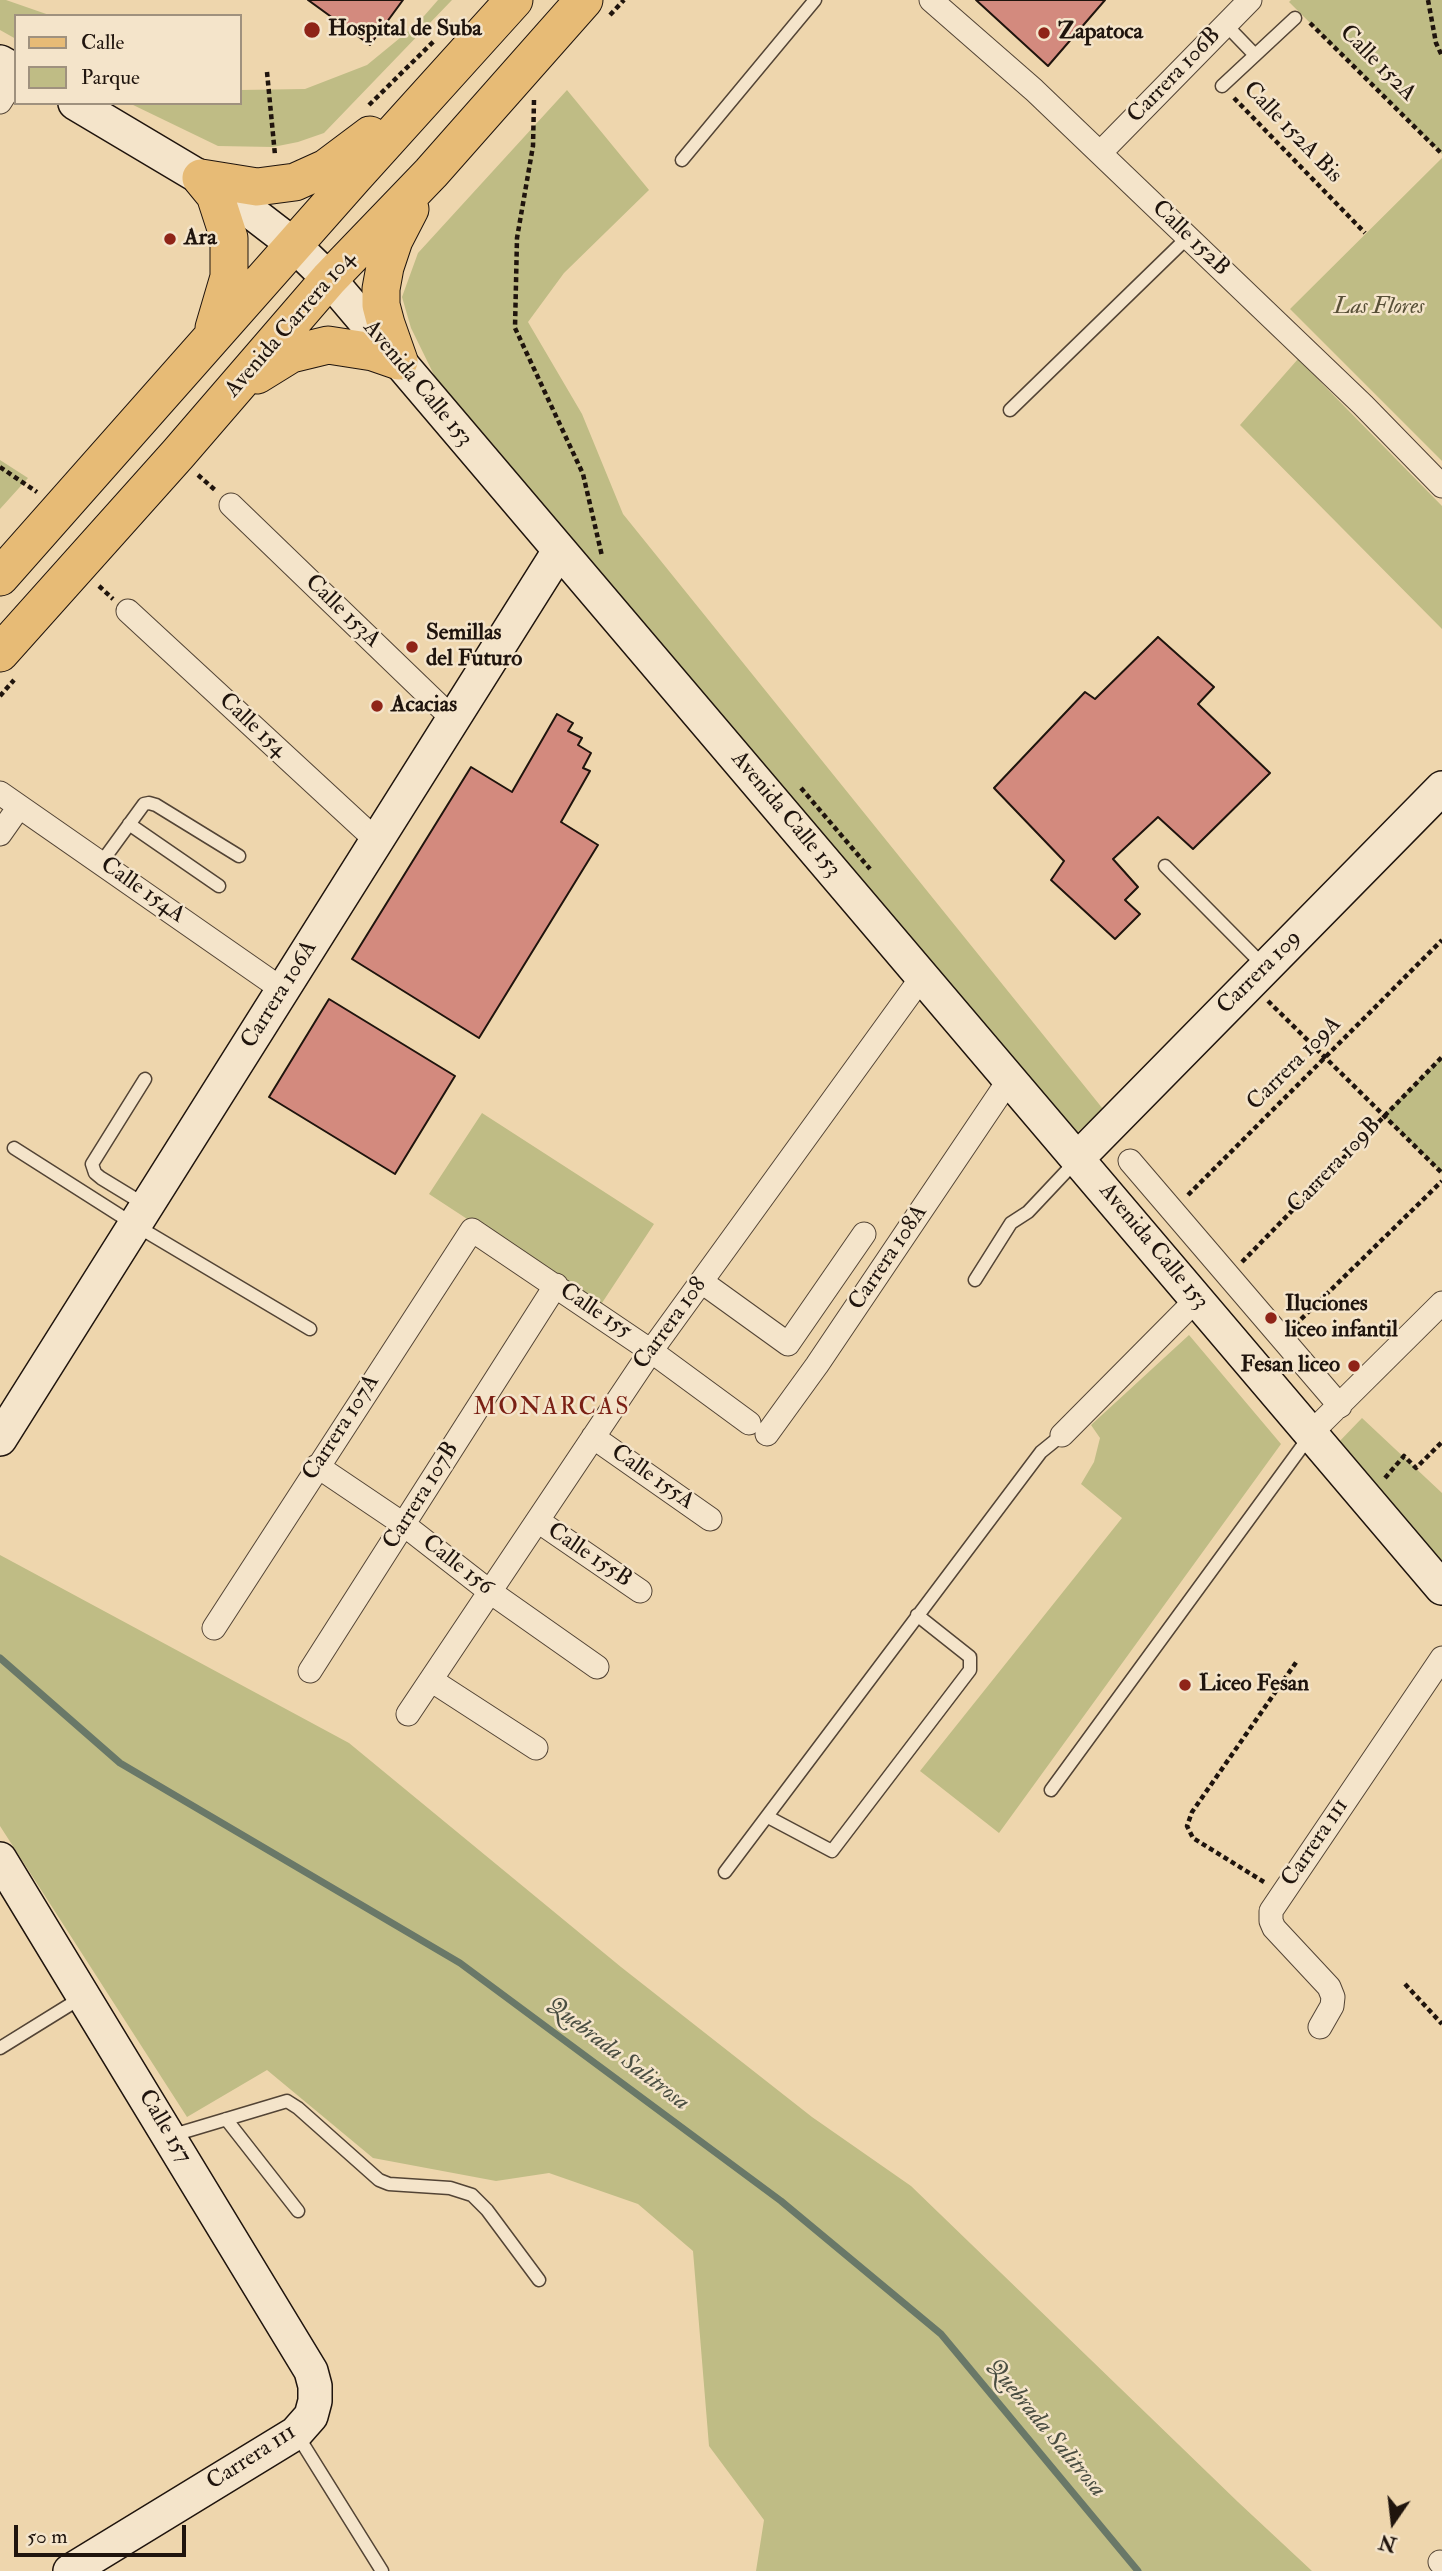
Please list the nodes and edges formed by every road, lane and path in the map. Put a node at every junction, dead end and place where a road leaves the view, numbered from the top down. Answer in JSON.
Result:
{"nodes":[{"id":1,"x":514,"y":0,"type":"edge"},
{"id":2,"x":584,"y":0,"type":"edge"},
{"id":3,"x":815,"y":0,"type":"edge"},
{"id":4,"x":931,"y":0,"type":"edge"},
{"id":5,"x":1250,"y":0,"type":"edge"},
{"id":6,"x":1428,"y":0,"type":"edge"},
{"id":7,"x":1301,"y":19,"type":"joint"},
{"id":8,"x":1226,"y":25,"type":"junction"},
{"id":9,"x":439,"y":36,"type":"dead end"},
{"id":10,"x":1254,"y":54,"type":"junction"},
{"id":11,"x":1442,"y":56,"type":"edge"},
{"id":12,"x":267,"y":72,"type":"dead end"},
{"id":13,"x":14,"y":80,"type":"edge"},
{"id":14,"x":438,"y":84,"type":"junction"},
{"id":15,"x":1222,"y":86,"type":"joint"},
{"id":16,"x":534,"y":99,"type":"dead end"},
{"id":17,"x":0,"y":102,"type":"edge"},
{"id":18,"x":78,"y":105,"type":"edge"},
{"id":19,"x":367,"y":108,"type":"dead end"},
{"id":20,"x":1100,"y":153,"type":"junction"},
{"id":21,"x":1442,"y":154,"type":"edge"},
{"id":22,"x":682,"y":160,"type":"dead end"},
{"id":23,"x":276,"y":161,"type":"dead end"},
{"id":24,"x":431,"y":173,"type":"junction"},
{"id":25,"x":201,"y":177,"type":"junction"},
{"id":26,"x":1365,"y":233,"type":"dead end"},
{"id":27,"x":1188,"y":237,"type":"junction"},
{"id":28,"x":294,"y":244,"type":"junction"},
{"id":29,"x":329,"y":279,"type":"junction"},
{"id":30,"x":209,"y":341,"type":"junction"},
{"id":31,"x":398,"y":361,"type":"junction"},
{"id":32,"x":235,"y":389,"type":"junction"},
{"id":33,"x":1010,"y":410,"type":"dead end"},
{"id":34,"x":0,"y":467,"type":"edge"},
{"id":35,"x":1442,"y":485,"type":"edge"},
{"id":36,"x":39,"y":494,"type":"dead end"},
{"id":37,"x":231,"y":505,"type":"dead end"},
{"id":38,"x":559,"y":551,"type":"junction"},
{"id":39,"x":609,"y":565,"type":"dead end"},
{"id":40,"x":0,"y":577,"type":"edge"},
{"id":41,"x":128,"y":611,"type":"dead end"},
{"id":42,"x":0,"y":653,"type":"edge"},
{"id":43,"x":453,"y":719,"type":"junction"},
{"id":44,"x":793,"y":778,"type":"dead end"},
{"id":45,"x":1442,"y":788,"type":"edge"},
{"id":46,"x":0,"y":793,"type":"edge"},
{"id":47,"x":19,"y":807,"type":"junction"},
{"id":48,"x":129,"y":824,"type":"junction"},
{"id":49,"x":0,"y":834,"type":"edge"},
{"id":50,"x":377,"y":841,"type":"junction"},
{"id":51,"x":239,"y":856,"type":"dead end"},
{"id":52,"x":101,"y":863,"type":"junction"},
{"id":53,"x":1165,"y":866,"type":"dead end"},
{"id":54,"x":873,"y":872,"type":"dead end"},
{"id":55,"x":219,"y":886,"type":"dead end"},
{"id":56,"x":1442,"y":940,"type":"edge"},
{"id":57,"x":1258,"y":975,"type":"junction"},
{"id":58,"x":922,"y":977,"type":"junction"},
{"id":59,"x":283,"y":990,"type":"junction"},
{"id":60,"x":1442,"y":1057,"type":"edge"},
{"id":61,"x":1326,"y":1058,"type":"junction"},
{"id":62,"x":145,"y":1079,"type":"dead end"},
{"id":63,"x":1009,"y":1080,"type":"junction"},
{"id":64,"x":1383,"y":1115,"type":"junction"},
{"id":65,"x":13,"y":1148,"type":"dead end"},
{"id":66,"x":1078,"y":1158,"type":"junction"},
{"id":67,"x":1130,"y":1161,"type":"dead end"},
{"id":68,"x":1442,"y":1173,"type":"edge"},
{"id":69,"x":1442,"y":1181,"type":"edge"},
{"id":70,"x":1172,"y":1211,"type":"junction"},
{"id":71,"x":141,"y":1216,"type":"junction"},
{"id":72,"x":472,"y":1230,"type":"joint"},
{"id":73,"x":864,"y":1234,"type":"dead end"},
{"id":74,"x":1228,"y":1276,"type":"junction"},
{"id":75,"x":975,"y":1280,"type":"dead end"},
{"id":76,"x":702,"y":1282,"type":"junction"},
{"id":77,"x":556,"y":1285,"type":"junction"},
{"id":78,"x":1197,"y":1299,"type":"junction"},
{"id":79,"x":1442,"y":1303,"type":"edge"},
{"id":80,"x":310,"y":1329,"type":"dead end"},
{"id":81,"x":1282,"y":1338,"type":"junction"},
{"id":82,"x":652,"y":1351,"type":"junction"},
{"id":83,"x":1340,"y":1406,"type":"junction"},
{"id":84,"x":758,"y":1429,"type":"joint"},
{"id":85,"x":2,"y":1430,"type":"edge"},
{"id":86,"x":1311,"y":1433,"type":"junction"},
{"id":87,"x":1062,"y":1435,"type":"joint"},
{"id":88,"x":593,"y":1437,"type":"junction"},
{"id":89,"x":1442,"y":1442,"type":"edge"},
{"id":90,"x":317,"y":1466,"type":"junction"},
{"id":91,"x":1367,"y":1499,"type":"junction"},
{"id":92,"x":710,"y":1518,"type":"dead end"},
{"id":93,"x":538,"y":1521,"type":"junction"},
{"id":94,"x":404,"y":1524,"type":"junction"},
{"id":95,"x":1442,"y":1588,"type":"edge"},
{"id":96,"x":489,"y":1591,"type":"junction"},
{"id":97,"x":640,"y":1591,"type":"dead end"},
{"id":98,"x":917,"y":1615,"type":"junction"},
{"id":99,"x":214,"y":1628,"type":"dead end"},
{"id":100,"x":1442,"y":1658,"type":"edge"},
{"id":101,"x":1297,"y":1661,"type":"dead end"},
{"id":102,"x":597,"y":1667,"type":"dead end"},
{"id":103,"x":310,"y":1671,"type":"dead end"},
{"id":104,"x":431,"y":1680,"type":"junction"},
{"id":105,"x":408,"y":1714,"type":"dead end"},
{"id":106,"x":536,"y":1748,"type":"dead end"},
{"id":107,"x":1051,"y":1790,"type":"dead end"},
{"id":108,"x":768,"y":1817,"type":"junction"},
{"id":109,"x":0,"y":1859,"type":"edge"},
{"id":110,"x":725,"y":1872,"type":"dead end"},
{"id":111,"x":1283,"y":1894,"type":"junction"},
{"id":112,"x":1405,"y":1984,"type":"dead end"},
{"id":113,"x":84,"y":1996,"type":"junction"},
{"id":114,"x":1442,"y":2024,"type":"edge"},
{"id":115,"x":1320,"y":2026,"type":"dead end"},
{"id":116,"x":0,"y":2048,"type":"edge"},
{"id":117,"x":226,"y":2119,"type":"junction"},
{"id":118,"x":170,"y":2136,"type":"junction"},
{"id":119,"x":298,"y":2211,"type":"dead end"},
{"id":120,"x":539,"y":2280,"type":"dead end"},
{"id":121,"x":315,"y":2401,"type":"joint"},
{"id":122,"x":296,"y":2433,"type":"junction"},
{"id":123,"x":70,"y":2571,"type":"edge"},
{"id":124,"x":382,"y":2571,"type":"edge"}],
"edges":[{"from":1,"to":14,"type":"main road"},
{"from":2,"to":24,"type":"main road","name":"Avenida Carrera 104"},
{"from":3,"to":22,"type":"lane"},
{"from":4,"to":20,"type":"street","name":"Calle 152B"},
{"from":5,"to":8,"type":"street","name":"Carrera 106B"},
{"from":6,"to":11,"type":"path"},
{"from":7,"to":10,"type":"lane"},
{"from":7,"to":21,"type":"path","name":"Calle 152A"},
{"from":8,"to":10,"type":"lane"},
{"from":8,"to":20,"type":"street","name":"Carrera 106B"},
{"from":9,"to":19,"type":"path"},
{"from":10,"to":15,"type":"lane"},
{"from":12,"to":23,"type":"path"},
{"from":13,"to":17,"type":"street"},
{"from":14,"to":25,"type":"main road"},
{"from":14,"to":28,"type":"main road"},
{"from":15,"to":26,"type":"path","name":"Calle 152A Bis"},
{"from":16,"to":39,"type":"path"},
{"from":18,"to":25,"type":"street","name":"Avenida Calle 153"},
{"from":20,"to":27,"type":"street","name":"Calle 152B"},
{"from":24,"to":29,"type":"main road","name":"Avenida Carrera 104"},
{"from":24,"to":31,"type":"main road"},
{"from":25,"to":28,"type":"street","name":"Avenida Calle 153"},
{"from":25,"to":30,"type":"main road"},
{"from":27,"to":33,"type":"lane"},
{"from":27,"to":35,"type":"street","name":"Calle 152B"},
{"from":28,"to":29,"type":"street","name":"Avenida Calle 153"},
{"from":28,"to":30,"type":"main road"},
{"from":29,"to":31,"type":"street","name":"Avenida Calle 153"},
{"from":29,"to":32,"type":"main road","name":"Avenida Carrera 104"},
{"from":30,"to":40,"type":"main road"},
{"from":31,"to":32,"type":"main road"},
{"from":31,"to":38,"type":"street","name":"Avenida Calle 153"},
{"from":32,"to":42,"type":"main road","name":"Avenida Carrera 104"},
{"from":34,"to":36,"type":"path"},
{"from":37,"to":43,"type":"street","name":"Calle 153A"},
{"from":38,"to":43,"type":"street","name":"Carrera 106A"},
{"from":38,"to":58,"type":"street","name":"Avenida Calle 153"},
{"from":41,"to":50,"type":"street","name":"Calle 154"},
{"from":43,"to":50,"type":"street","name":"Carrera 106A"},
{"from":44,"to":54,"type":"path"},
{"from":45,"to":57,"type":"street","name":"Carrera 109"},
{"from":46,"to":47,"type":"street","name":"Calle 154A"},
{"from":47,"to":49,"type":"street"},
{"from":47,"to":52,"type":"street","name":"Calle 154A"},
{"from":48,"to":51,"type":"lane"},
{"from":48,"to":52,"type":"lane"},
{"from":48,"to":55,"type":"lane"},
{"from":50,"to":59,"type":"street","name":"Carrera 106A"},
{"from":52,"to":59,"type":"street","name":"Calle 154A"},
{"from":53,"to":57,"type":"lane"},
{"from":56,"to":61,"type":"path","name":"Carrera 109A"},
{"from":57,"to":61,"type":"path"},
{"from":57,"to":66,"type":"street","name":"Carrera 109"},
{"from":58,"to":63,"type":"street","name":"Avenida Calle 153"},
{"from":58,"to":76,"type":"street","name":"Carrera 108"},
{"from":59,"to":71,"type":"street","name":"Carrera 106A"},
{"from":60,"to":64,"type":"path","name":"Carrera 109B"},
{"from":61,"to":64,"type":"path"},
{"from":61,"to":70,"type":"path","name":"Carrera 109A"},
{"from":62,"to":71,"type":"lane"},
{"from":63,"to":66,"type":"street","name":"Avenida Calle 153"},
{"from":63,"to":84,"type":"street","name":"Carrera 108A"},
{"from":64,"to":68,"type":"path"},
{"from":64,"to":74,"type":"path","name":"Carrera 109B"},
{"from":65,"to":71,"type":"lane"},
{"from":66,"to":75,"type":"lane"},
{"from":66,"to":78,"type":"street","name":"Avenida Calle 153"},
{"from":67,"to":70,"type":"street","name":"Avenida Calle 153"},
{"from":69,"to":81,"type":"path"},
{"from":70,"to":74,"type":"street","name":"Avenida Calle 153"},
{"from":71,"to":80,"type":"lane"},
{"from":71,"to":85,"type":"street","name":"Carrera 106A"},
{"from":72,"to":77,"type":"street","name":"Calle 155"},
{"from":72,"to":90,"type":"street","name":"Carrera 107A"},
{"from":73,"to":76,"type":"street"},
{"from":74,"to":81,"type":"street","name":"Avenida Calle 153"},
{"from":76,"to":82,"type":"street","name":"Carrera 108"},
{"from":77,"to":82,"type":"street","name":"Calle 155"},
{"from":77,"to":94,"type":"street","name":"Carrera 107B"},
{"from":78,"to":86,"type":"street","name":"Avenida Calle 153"},
{"from":78,"to":87,"type":"street"},
{"from":79,"to":83,"type":"street"},
{"from":81,"to":83,"type":"street","name":"Avenida Calle 153"},
{"from":82,"to":84,"type":"street","name":"Calle 155"},
{"from":82,"to":88,"type":"street","name":"Carrera 108"},
{"from":83,"to":86,"type":"street"},
{"from":86,"to":91,"type":"street","name":"Avenida Calle 153"},
{"from":86,"to":107,"type":"lane"},
{"from":87,"to":98,"type":"lane"},
{"from":88,"to":92,"type":"street","name":"Calle 155A"},
{"from":88,"to":93,"type":"street","name":"Carrera 108"},
{"from":89,"to":91,"type":"path"},
{"from":90,"to":94,"type":"street","name":"Calle 156"},
{"from":90,"to":99,"type":"street","name":"Carrera 107A"},
{"from":91,"to":95,"type":"street","name":"Avenida Calle 153"},
{"from":93,"to":96,"type":"street","name":"Carrera 108"},
{"from":93,"to":97,"type":"street","name":"Calle 155B"},
{"from":94,"to":96,"type":"street","name":"Calle 156"},
{"from":94,"to":103,"type":"street","name":"Carrera 107B"},
{"from":96,"to":102,"type":"street","name":"Calle 156"},
{"from":96,"to":104,"type":"street","name":"Carrera 108"},
{"from":98,"to":108,"type":"lane"},
{"from":98,"to":108,"type":"lane"},
{"from":100,"to":111,"type":"street","name":"Carrera 111"},
{"from":101,"to":111,"type":"path"},
{"from":104,"to":105,"type":"street","name":"Carrera 108"},
{"from":104,"to":106,"type":"street"},
{"from":108,"to":110,"type":"lane"},
{"from":109,"to":113,"type":"street","name":"Calle 157"},
{"from":111,"to":115,"type":"street","name":"Carrera 111"},
{"from":112,"to":114,"type":"path"},
{"from":113,"to":116,"type":"lane"},
{"from":113,"to":118,"type":"street","name":"Calle 157"},
{"from":117,"to":118,"type":"lane"},
{"from":117,"to":119,"type":"lane"},
{"from":117,"to":120,"type":"lane"},
{"from":118,"to":121,"type":"street","name":"Calle 157"},
{"from":121,"to":122,"type":"street","name":"Carrera 111"},
{"from":122,"to":123,"type":"street","name":"Carrera 111"},
{"from":122,"to":124,"type":"lane"}]}
